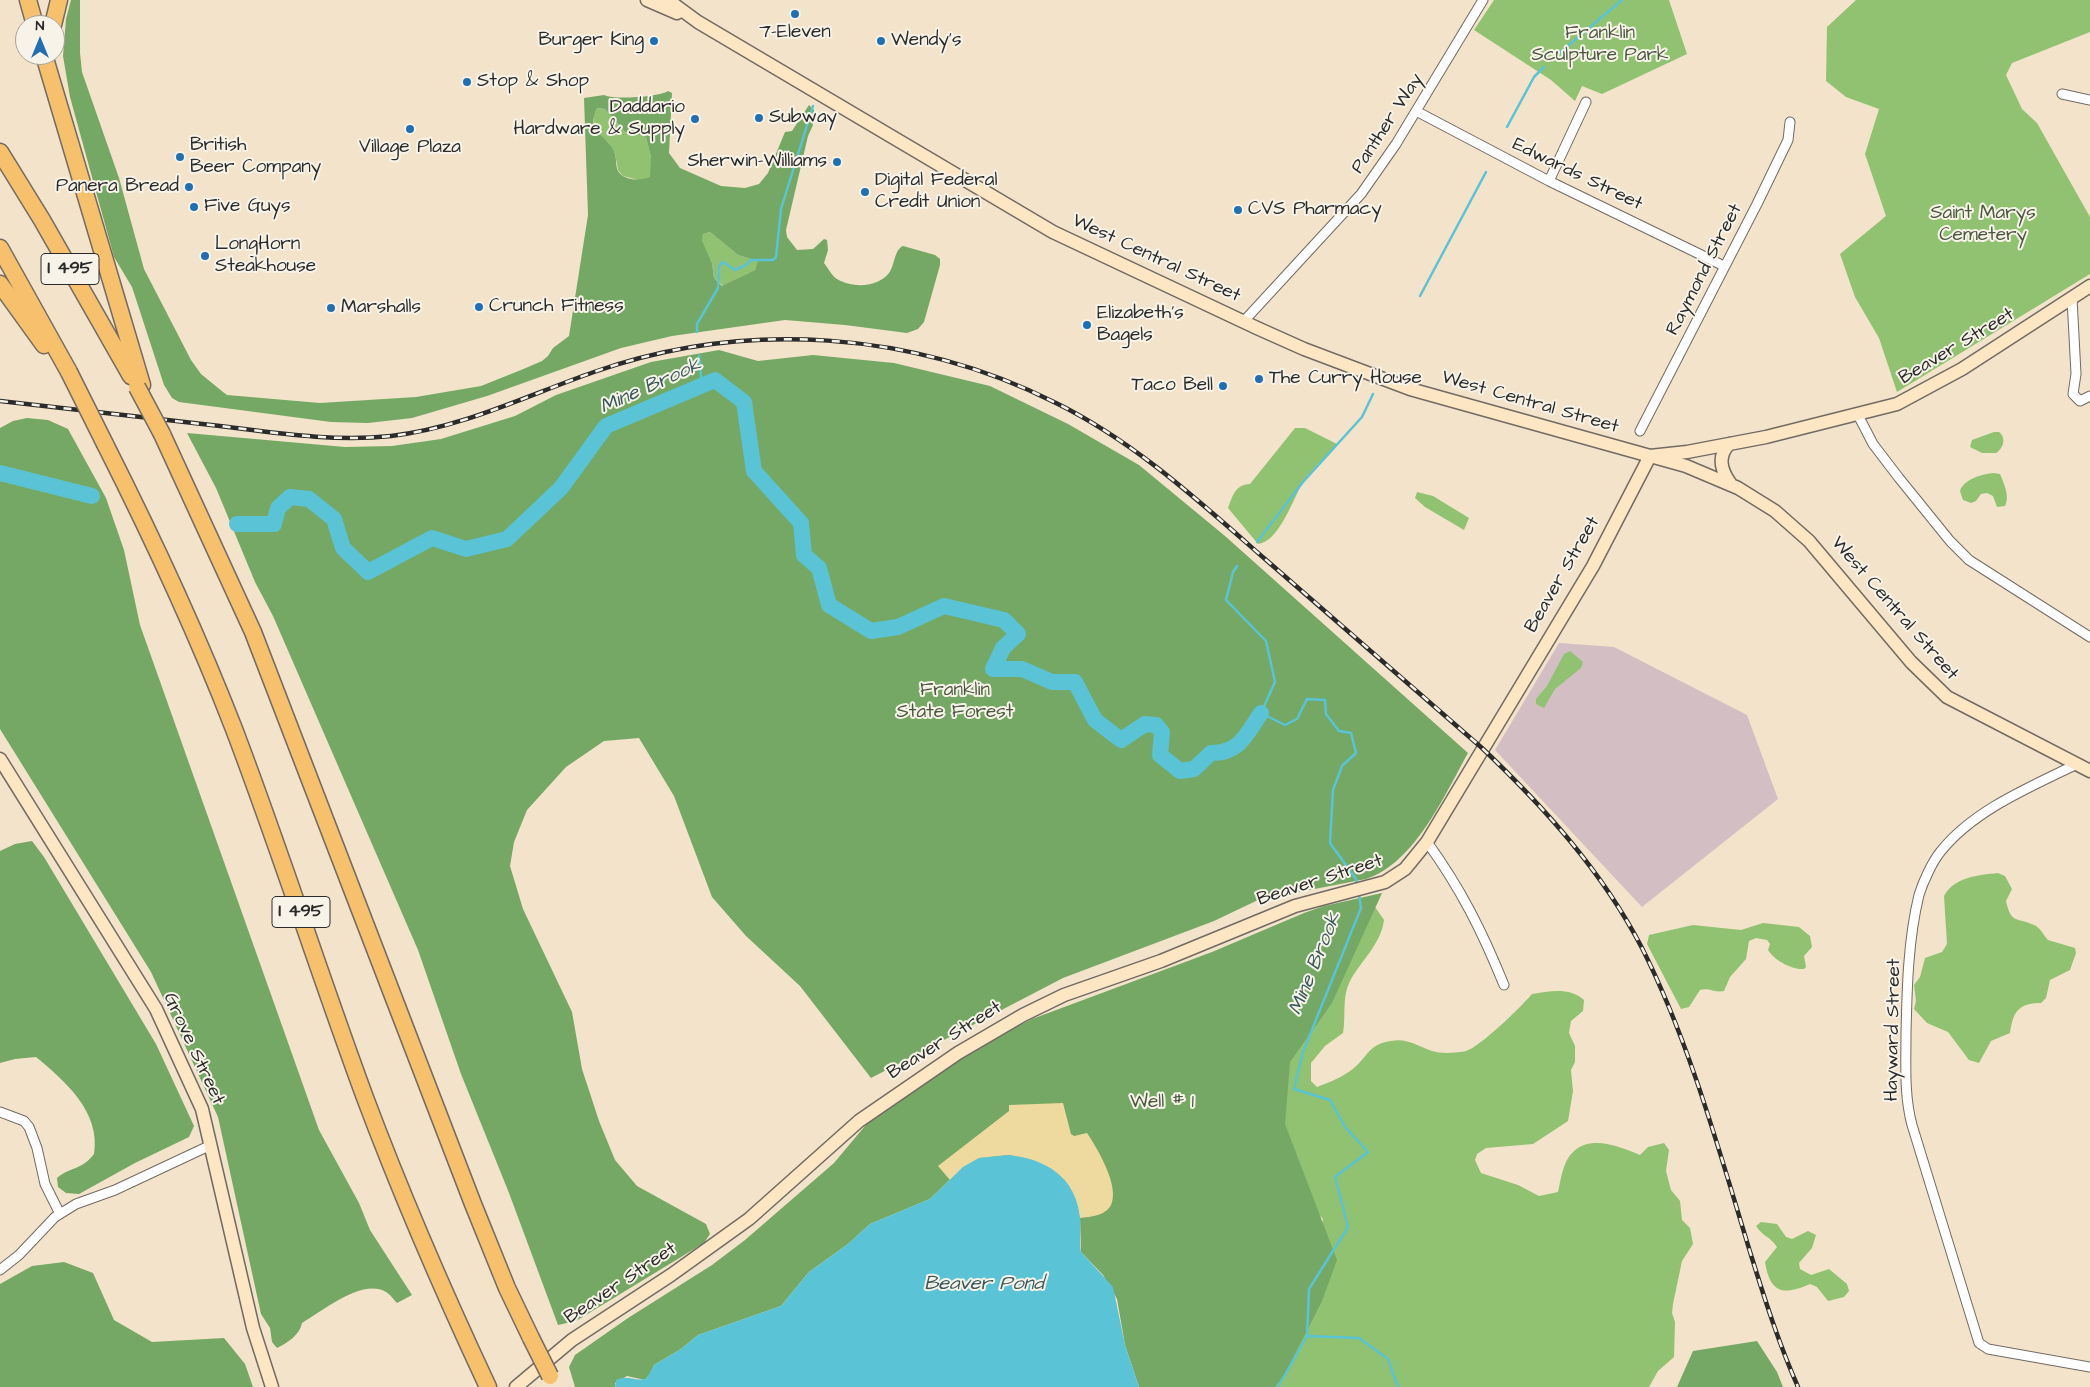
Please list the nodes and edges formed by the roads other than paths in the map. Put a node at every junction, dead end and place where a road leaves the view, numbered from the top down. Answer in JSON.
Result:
{"nodes":[{"id":1,"x":28,"y":0,"type":"edge"},
{"id":2,"x":59,"y":0,"type":"edge"},
{"id":3,"x":647,"y":0,"type":"edge"},
{"id":4,"x":668,"y":0,"type":"edge"},
{"id":5,"x":1483,"y":0,"type":"edge"},
{"id":6,"x":32,"y":15,"type":"edge"},
{"id":7,"x":55,"y":15,"type":"edge"},
{"id":8,"x":698,"y":22,"type":"junction"},
{"id":9,"x":47,"y":65,"type":"edge"},
{"id":10,"x":53,"y":65,"type":"edge"},
{"id":11,"x":2062,"y":94,"type":"dead end"},
{"id":12,"x":2090,"y":100,"type":"edge"},
{"id":13,"x":1586,"y":102,"type":"dead end"},
{"id":14,"x":58,"y":103,"type":"junction"},
{"id":15,"x":1416,"y":111,"type":"junction"},
{"id":16,"x":1790,"y":122,"type":"dead end"},
{"id":17,"x":0,"y":152,"type":"edge"},
{"id":18,"x":1549,"y":180,"type":"junction"},
{"id":19,"x":0,"y":248,"type":"edge"},
{"id":20,"x":1724,"y":266,"type":"junction"},
{"id":21,"x":0,"y":284,"type":"edge"},
{"id":22,"x":2090,"y":286,"type":"edge"},
{"id":23,"x":2072,"y":298,"type":"junction"},
{"id":24,"x":1244,"y":321,"type":"junction"},
{"id":25,"x":67,"y":373,"type":"junction"},
{"id":26,"x":139,"y":386,"type":"junction"},
{"id":27,"x":2089,"y":397,"type":"edge"},
{"id":28,"x":1858,"y":415,"type":"junction"},
{"id":29,"x":1640,"y":431,"type":"dead end"},
{"id":30,"x":1729,"y":444,"type":"junction"},
{"id":31,"x":1650,"y":456,"type":"junction"},
{"id":32,"x":1730,"y":483,"type":"junction"},
{"id":33,"x":2090,"y":637,"type":"edge"},
{"id":34,"x":0,"y":759,"type":"edge"},
{"id":35,"x":2077,"y":764,"type":"junction"},
{"id":36,"x":2090,"y":771,"type":"edge"},
{"id":37,"x":1427,"y":842,"type":"junction"},
{"id":38,"x":1504,"y":984,"type":"dead end"},
{"id":39,"x":0,"y":1112,"type":"edge"},
{"id":40,"x":211,"y":1145,"type":"junction"},
{"id":41,"x":60,"y":1214,"type":"junction"},
{"id":42,"x":0,"y":1270,"type":"edge"},
{"id":43,"x":2090,"y":1367,"type":"edge"},
{"id":44,"x":552,"y":1382,"type":"edge"},
{"id":45,"x":487,"y":1386,"type":"edge"},
{"id":46,"x":272,"y":1387,"type":"edge"},
{"id":47,"x":516,"y":1387,"type":"edge"}],
"edges":[{"from":1,"to":6,"type":"highway"},
{"from":2,"to":7,"type":"highway"},
{"from":3,"to":8,"type":"main road","name":"West Central Street"},
{"from":4,"to":8,"type":"main road","name":"West Central Street"},
{"from":5,"to":15,"type":"street","name":"Panther Way"},
{"from":8,"to":24,"type":"main road","name":"West Central Street"},
{"from":9,"to":14,"type":"highway"},
{"from":10,"to":14,"type":"highway"},
{"from":11,"to":12,"type":"street"},
{"from":13,"to":18,"type":"street"},
{"from":14,"to":26,"type":"highway"},
{"from":15,"to":18,"type":"street","name":"Edwards Street"},
{"from":15,"to":24,"type":"street","name":"Panther Way"},
{"from":16,"to":20,"type":"street","name":"Raymond Street"},
{"from":17,"to":26,"type":"highway","number":"I 495"},
{"from":18,"to":20,"type":"street","name":"Edwards Street"},
{"from":19,"to":25,"type":"highway","number":"I 495"},
{"from":20,"to":29,"type":"street","name":"Raymond Street"},
{"from":21,"to":25,"type":"highway"},
{"from":22,"to":23,"type":"main road","name":"Beaver Street"},
{"from":23,"to":27,"type":"street"},
{"from":23,"to":28,"type":"main road","name":"Beaver Street"},
{"from":24,"to":31,"type":"main road","name":"West Central Street"},
{"from":25,"to":45,"type":"highway","number":"I 495","bridge":true},
{"from":26,"to":44,"type":"highway","number":"I 495","bridge":true},
{"from":28,"to":30,"type":"main road","name":"Beaver Street"},
{"from":28,"to":33,"type":"street"},
{"from":30,"to":31,"type":"main road","name":"Beaver Street"},
{"from":30,"to":32,"type":"main road"},
{"from":31,"to":32,"type":"main road","name":"West Central Street"},
{"from":31,"to":37,"type":"main road","name":"Beaver Street"},
{"from":32,"to":35,"type":"main road","name":"West Central Street"},
{"from":34,"to":40,"type":"main road","name":"Grove Street"},
{"from":35,"to":36,"type":"main road","name":"West Central Street"},
{"from":35,"to":43,"type":"street","name":"Hayward Street"},
{"from":37,"to":38,"type":"street"},
{"from":37,"to":47,"type":"main road","name":"Beaver Street"},
{"from":39,"to":41,"type":"street"},
{"from":40,"to":41,"type":"street"},
{"from":40,"to":46,"type":"main road","name":"Grove Street"},
{"from":41,"to":42,"type":"street"}]}
